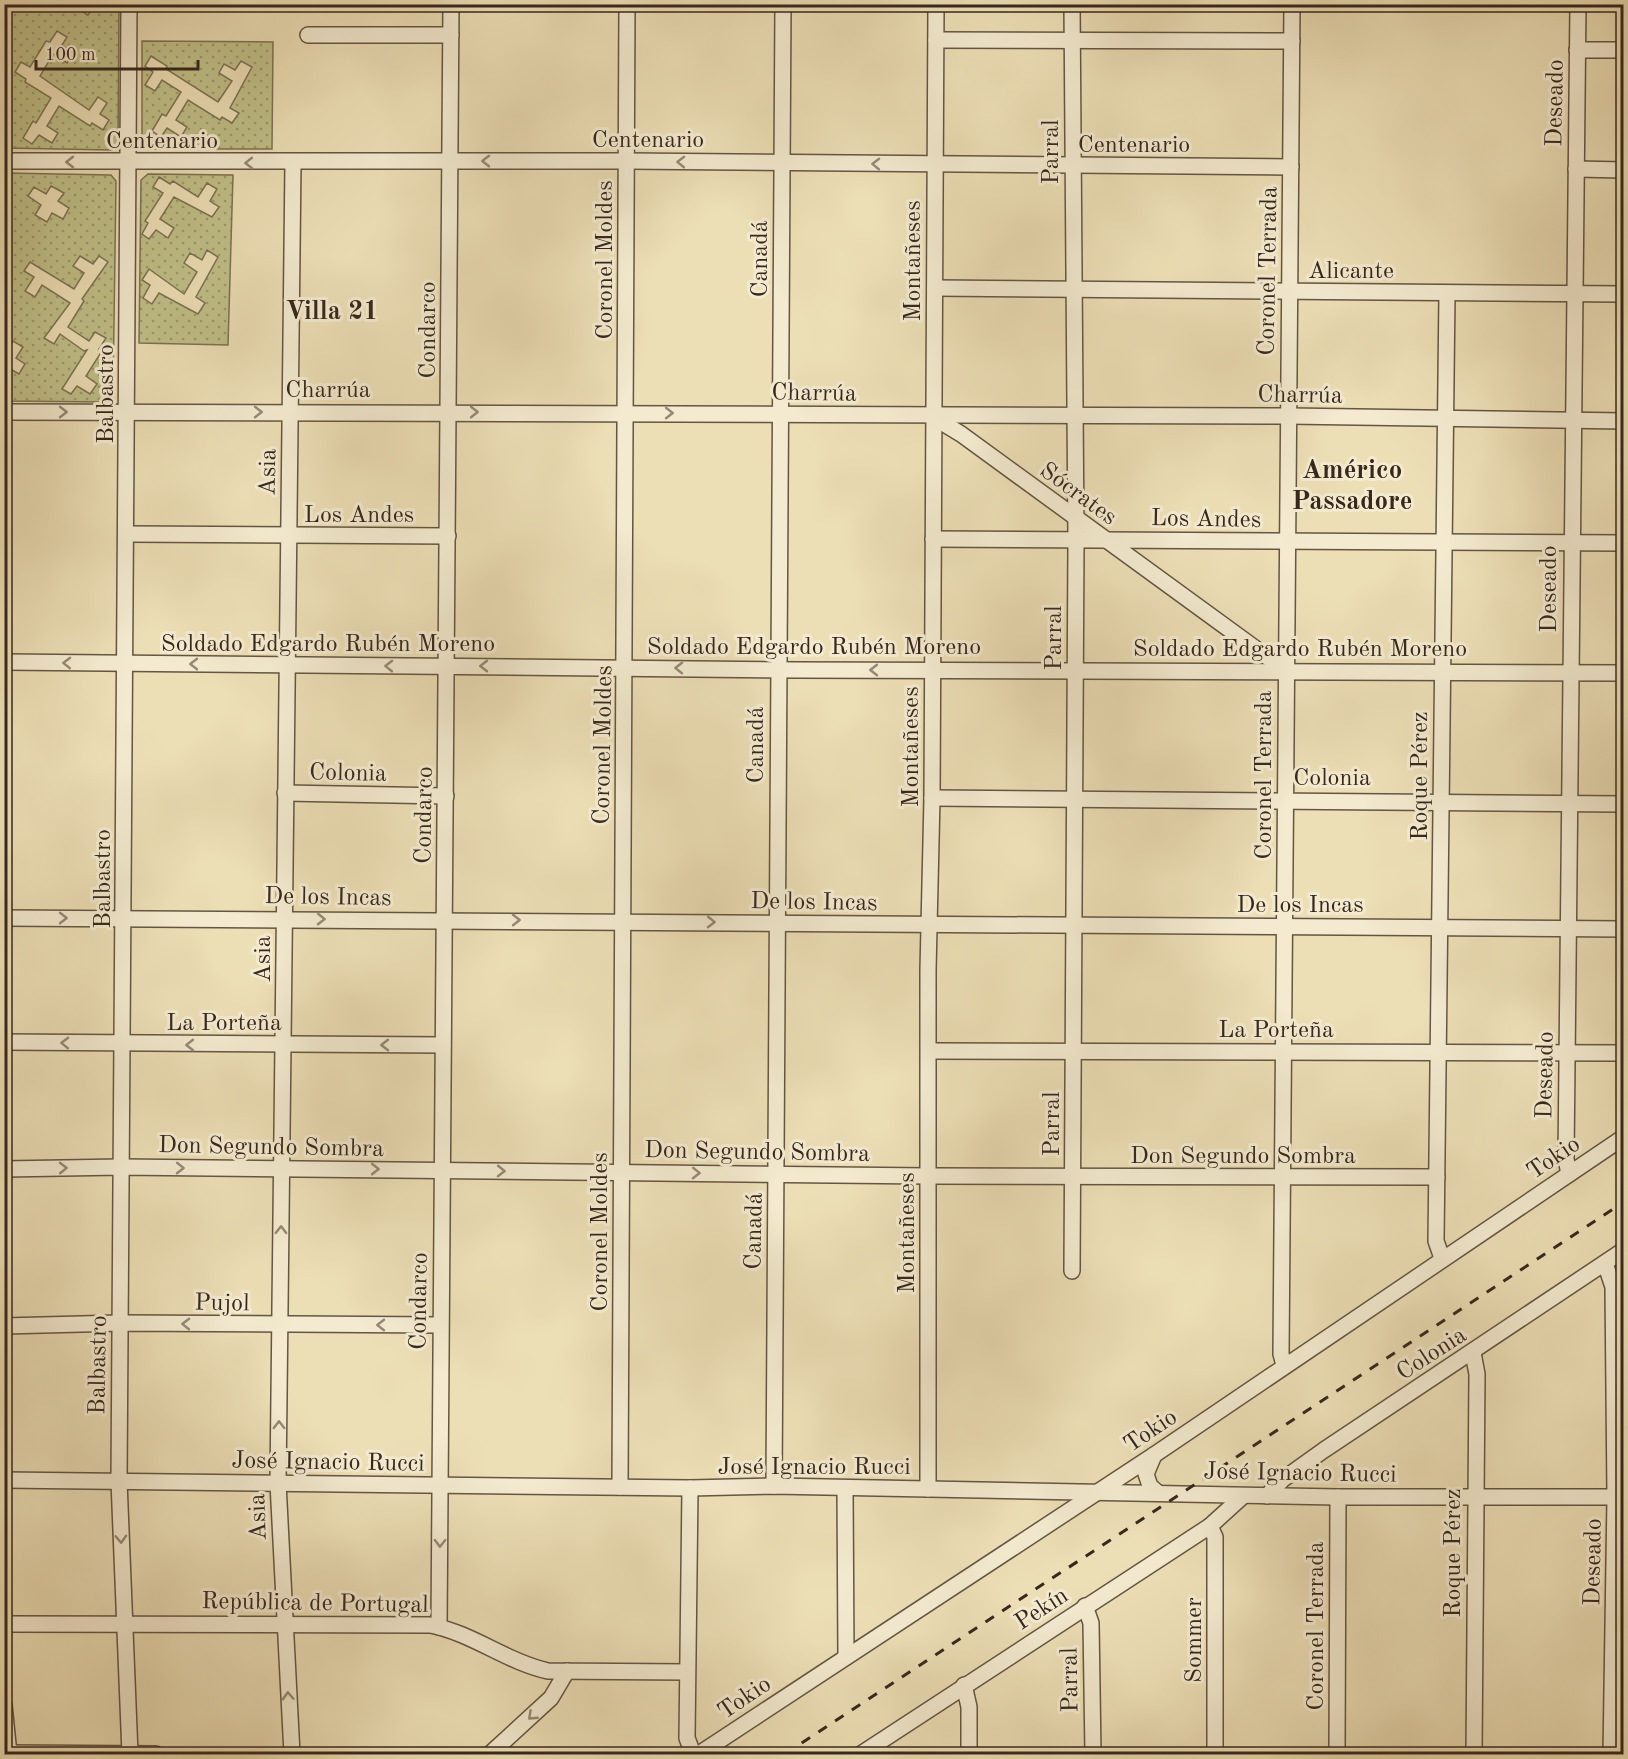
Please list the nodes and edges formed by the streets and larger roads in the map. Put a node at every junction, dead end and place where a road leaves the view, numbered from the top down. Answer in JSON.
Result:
{"nodes":[{"id":1,"x":129,"y":4,"type":"edge"},
{"id":2,"x":451,"y":4,"type":"edge"},
{"id":3,"x":627,"y":4,"type":"edge"},
{"id":4,"x":783,"y":4,"type":"edge"},
{"id":5,"x":936,"y":4,"type":"edge"},
{"id":6,"x":1072,"y":4,"type":"edge"},
{"id":7,"x":1292,"y":4,"type":"edge"},
{"id":8,"x":1578,"y":4,"type":"edge"},
{"id":9,"x":308,"y":35,"type":"dead end"},
{"id":10,"x":451,"y":35,"type":"junction"},
{"id":11,"x":1072,"y":39,"type":"junction"},
{"id":12,"x":936,"y":40,"type":"junction"},
{"id":13,"x":1292,"y":41,"type":"junction"},
{"id":14,"x":1577,"y":50,"type":"junction"},
{"id":15,"x":1623,"y":50,"type":"edge"},
{"id":16,"x":4,"y":161,"type":"edge"},
{"id":17,"x":449,"y":161,"type":"junction"},
{"id":18,"x":627,"y":161,"type":"junction"},
{"id":19,"x":129,"y":162,"type":"junction"},
{"id":20,"x":292,"y":162,"type":"junction"},
{"id":21,"x":782,"y":163,"type":"junction"},
{"id":22,"x":935,"y":165,"type":"junction"},
{"id":23,"x":1072,"y":166,"type":"junction"},
{"id":24,"x":1291,"y":167,"type":"junction"},
{"id":25,"x":1576,"y":169,"type":"junction"},
{"id":26,"x":1623,"y":170,"type":"edge"},
{"id":27,"x":935,"y":288,"type":"junction"},
{"id":28,"x":1073,"y":291,"type":"junction"},
{"id":29,"x":1288,"y":293,"type":"junction"},
{"id":30,"x":1447,"y":293,"type":"junction"},
{"id":31,"x":1574,"y":294,"type":"junction"},
{"id":32,"x":1623,"y":294,"type":"edge"},
{"id":33,"x":290,"y":411,"type":"junction"},
{"id":34,"x":4,"y":412,"type":"edge"},
{"id":35,"x":127,"y":412,"type":"junction"},
{"id":36,"x":449,"y":412,"type":"junction"},
{"id":37,"x":626,"y":413,"type":"junction"},
{"id":38,"x":781,"y":414,"type":"junction"},
{"id":39,"x":1075,"y":415,"type":"junction"},
{"id":40,"x":1289,"y":416,"type":"junction"},
{"id":41,"x":933,"y":417,"type":"junction"},
{"id":42,"x":1445,"y":418,"type":"junction"},
{"id":43,"x":1572,"y":420,"type":"junction"},
{"id":44,"x":1623,"y":421,"type":"edge"},
{"id":45,"x":1075,"y":518,"type":"junction"},
{"id":46,"x":127,"y":534,"type":"junction"},
{"id":47,"x":288,"y":536,"type":"junction"},
{"id":48,"x":448,"y":536,"type":"junction"},
{"id":49,"x":933,"y":539,"type":"junction"},
{"id":50,"x":1076,"y":540,"type":"junction"},
{"id":51,"x":1104,"y":540,"type":"junction"},
{"id":52,"x":1288,"y":542,"type":"junction"},
{"id":53,"x":1443,"y":542,"type":"junction"},
{"id":54,"x":1623,"y":543,"type":"edge"},
{"id":55,"x":1570,"y":544,"type":"junction"},
{"id":56,"x":4,"y":662,"type":"edge"},
{"id":57,"x":126,"y":664,"type":"junction"},
{"id":58,"x":286,"y":664,"type":"junction"},
{"id":59,"x":447,"y":666,"type":"junction"},
{"id":60,"x":626,"y":667,"type":"junction"},
{"id":61,"x":778,"y":670,"type":"junction"},
{"id":62,"x":932,"y":670,"type":"junction"},
{"id":63,"x":1076,"y":670,"type":"junction"},
{"id":64,"x":1285,"y":670,"type":"junction"},
{"id":65,"x":1442,"y":672,"type":"junction"},
{"id":66,"x":1571,"y":672,"type":"junction"},
{"id":67,"x":1623,"y":673,"type":"edge"},
{"id":68,"x":285,"y":793,"type":"junction"},
{"id":69,"x":446,"y":796,"type":"junction"},
{"id":70,"x":932,"y":798,"type":"junction"},
{"id":71,"x":1074,"y":799,"type":"junction"},
{"id":72,"x":1286,"y":800,"type":"junction"},
{"id":73,"x":1442,"y":800,"type":"junction"},
{"id":74,"x":1569,"y":803,"type":"junction"},
{"id":75,"x":1623,"y":804,"type":"edge"},
{"id":76,"x":4,"y":918,"type":"edge"},
{"id":77,"x":124,"y":918,"type":"junction"},
{"id":78,"x":285,"y":918,"type":"junction"},
{"id":79,"x":443,"y":920,"type":"junction"},
{"id":80,"x":622,"y":921,"type":"junction"},
{"id":81,"x":778,"y":922,"type":"junction"},
{"id":82,"x":1074,"y":924,"type":"junction"},
{"id":83,"x":930,"y":925,"type":"junction"},
{"id":84,"x":1285,"y":926,"type":"junction"},
{"id":85,"x":1441,"y":927,"type":"junction"},
{"id":86,"x":1568,"y":927,"type":"junction"},
{"id":87,"x":1623,"y":929,"type":"edge"},
{"id":88,"x":4,"y":1042,"type":"edge"},
{"id":89,"x":123,"y":1044,"type":"junction"},
{"id":90,"x":284,"y":1045,"type":"junction"},
{"id":91,"x":443,"y":1045,"type":"junction"},
{"id":92,"x":929,"y":1051,"type":"junction"},
{"id":93,"x":1073,"y":1051,"type":"junction"},
{"id":94,"x":1438,"y":1051,"type":"junction"},
{"id":95,"x":1283,"y":1052,"type":"junction"},
{"id":96,"x":1566,"y":1052,"type":"junction"},
{"id":97,"x":1623,"y":1053,"type":"edge"},
{"id":98,"x":1623,"y":1137,"type":"edge"},
{"id":99,"x":121,"y":1167,"type":"junction"},
{"id":100,"x":4,"y":1169,"type":"edge"},
{"id":101,"x":281,"y":1169,"type":"junction"},
{"id":102,"x":442,"y":1170,"type":"junction"},
{"id":103,"x":622,"y":1172,"type":"junction"},
{"id":104,"x":776,"y":1174,"type":"junction"},
{"id":105,"x":1569,"y":1174,"type":"junction"},
{"id":106,"x":929,"y":1176,"type":"junction"},
{"id":107,"x":1073,"y":1176,"type":"junction"},
{"id":108,"x":1437,"y":1177,"type":"junction"},
{"id":109,"x":1283,"y":1178,"type":"junction"},
{"id":110,"x":1623,"y":1250,"type":"edge"},
{"id":111,"x":1442,"y":1258,"type":"junction"},
{"id":112,"x":1605,"y":1263,"type":"junction"},
{"id":113,"x":1072,"y":1271,"type":"dead end"},
{"id":114,"x":120,"y":1323,"type":"junction"},
{"id":115,"x":280,"y":1325,"type":"junction"},
{"id":116,"x":440,"y":1325,"type":"junction"},
{"id":117,"x":4,"y":1326,"type":"edge"},
{"id":118,"x":1473,"y":1353,"type":"junction"},
{"id":119,"x":1284,"y":1365,"type":"junction"},
{"id":120,"x":1154,"y":1455,"type":"junction"},
{"id":121,"x":4,"y":1480,"type":"edge"},
{"id":122,"x":119,"y":1481,"type":"junction"},
{"id":123,"x":278,"y":1483,"type":"junction"},
{"id":124,"x":441,"y":1484,"type":"junction"},
{"id":125,"x":774,"y":1486,"type":"junction"},
{"id":126,"x":620,"y":1487,"type":"junction"},
{"id":127,"x":690,"y":1488,"type":"junction"},
{"id":128,"x":844,"y":1488,"type":"junction"},
{"id":129,"x":928,"y":1489,"type":"junction"},
{"id":130,"x":1053,"y":1490,"type":"junction"},
{"id":131,"x":1098,"y":1491,"type":"junction"},
{"id":132,"x":1157,"y":1492,"type":"junction"},
{"id":133,"x":1243,"y":1496,"type":"junction"},
{"id":134,"x":1267,"y":1496,"type":"junction"},
{"id":135,"x":1475,"y":1496,"type":"junction"},
{"id":136,"x":1338,"y":1497,"type":"junction"},
{"id":137,"x":1619,"y":1497,"type":"edge"},
{"id":138,"x":1056,"y":1519,"type":"junction"},
{"id":139,"x":1210,"y":1526,"type":"junction"},
{"id":140,"x":1085,"y":1606,"type":"junction"},
{"id":141,"x":124,"y":1623,"type":"junction"},
{"id":142,"x":284,"y":1623,"type":"junction"},
{"id":143,"x":4,"y":1624,"type":"edge"},
{"id":144,"x":439,"y":1627,"type":"junction"},
{"id":145,"x":846,"y":1657,"type":"junction"},
{"id":146,"x":567,"y":1671,"type":"junction"},
{"id":147,"x":687,"y":1672,"type":"junction"},
{"id":148,"x":964,"y":1685,"type":"junction"},
{"id":149,"x":4,"y":1705,"type":"edge"},
{"id":150,"x":7,"y":1754,"type":"edge"},
{"id":151,"x":130,"y":1754,"type":"edge"},
{"id":152,"x":156,"y":1755,"type":"edge"},
{"id":153,"x":292,"y":1755,"type":"edge"},
{"id":154,"x":490,"y":1755,"type":"edge"},
{"id":155,"x":693,"y":1755,"type":"edge"},
{"id":156,"x":699,"y":1755,"type":"edge"},
{"id":157,"x":861,"y":1755,"type":"edge"},
{"id":158,"x":969,"y":1755,"type":"edge"},
{"id":159,"x":1093,"y":1755,"type":"edge"},
{"id":160,"x":1215,"y":1755,"type":"edge"},
{"id":161,"x":1337,"y":1755,"type":"edge"},
{"id":162,"x":1474,"y":1755,"type":"edge"},
{"id":163,"x":1611,"y":1755,"type":"edge"}],
"edges":[{"from":1,"to":19,"type":"street","name":"Balbastro"},
{"from":2,"to":10,"type":"street","name":"Condarco"},
{"from":3,"to":18,"type":"street","name":"Coronel Moldes"},
{"from":4,"to":21,"type":"street","name":"Canadá"},
{"from":5,"to":12,"type":"street","name":"Montañeses"},
{"from":6,"to":11,"type":"street","name":"Parral"},
{"from":7,"to":13,"type":"street","name":"Coronel Terrada"},
{"from":8,"to":14,"type":"street","name":"Deseado"},
{"from":9,"to":10,"type":"street"},
{"from":10,"to":17,"type":"street","name":"Condarco"},
{"from":11,"to":12,"type":"street"},
{"from":11,"to":13,"type":"street"},
{"from":11,"to":23,"type":"street","name":"Parral"},
{"from":12,"to":22,"type":"street","name":"Montañeses"},
{"from":13,"to":24,"type":"street","name":"Coronel Terrada"},
{"from":14,"to":15,"type":"street"},
{"from":14,"to":25,"type":"street","name":"Deseado"},
{"from":19,"to":16,"type":"street","name":"Centenario","one_way":true},
{"from":18,"to":17,"type":"street","name":"Centenario","one_way":true},
{"from":17,"to":20,"type":"street","name":"Centenario"},
{"from":17,"to":36,"type":"street","name":"Condarco"},
{"from":21,"to":18,"type":"street","name":"Centenario","one_way":true},
{"from":18,"to":37,"type":"street","name":"Coronel Moldes"},
{"from":20,"to":19,"type":"street","name":"Centenario","one_way":true},
{"from":19,"to":35,"type":"street","name":"Balbastro"},
{"from":20,"to":33,"type":"street","name":"Asia"},
{"from":22,"to":21,"type":"street","name":"Centenario","one_way":true},
{"from":21,"to":38,"type":"street","name":"Canadá"},
{"from":22,"to":23,"type":"street","name":"Centenario"},
{"from":22,"to":27,"type":"street","name":"Montañeses"},
{"from":23,"to":24,"type":"street","name":"Centenario"},
{"from":23,"to":28,"type":"street","name":"Parral"},
{"from":24,"to":29,"type":"street","name":"Coronel Terrada"},
{"from":25,"to":26,"type":"street"},
{"from":25,"to":31,"type":"street","name":"Deseado"},
{"from":27,"to":28,"type":"street","name":"Alicante"},
{"from":27,"to":41,"type":"street","name":"Montañeses"},
{"from":28,"to":29,"type":"street","name":"Alicante"},
{"from":28,"to":39,"type":"street","name":"Parral"},
{"from":29,"to":30,"type":"street","name":"Alicante"},
{"from":29,"to":40,"type":"street","name":"Coronel Terrada"},
{"from":30,"to":31,"type":"street","name":"Alicante"},
{"from":30,"to":42,"type":"street","name":"Roque Pérez"},
{"from":31,"to":32,"type":"street","name":"Alicante"},
{"from":31,"to":43,"type":"street","name":"Deseado"},
{"from":35,"to":33,"type":"street","name":"Charrúa","one_way":true},
{"from":33,"to":36,"type":"street","name":"Charrúa"},
{"from":33,"to":47,"type":"street","name":"Asia"},
{"from":34,"to":35,"type":"street","name":"Charrúa","one_way":true},
{"from":35,"to":46,"type":"street","name":"Balbastro"},
{"from":36,"to":37,"type":"street","name":"Charrúa","one_way":true},
{"from":36,"to":48,"type":"street","name":"Condarco"},
{"from":37,"to":38,"type":"street","name":"Charrúa","one_way":true},
{"from":37,"to":60,"type":"street","name":"Coronel Moldes"},
{"from":38,"to":41,"type":"street","name":"Charrúa"},
{"from":38,"to":61,"type":"street","name":"Canadá"},
{"from":39,"to":40,"type":"street","name":"Charrúa"},
{"from":39,"to":41,"type":"street","name":"Charrúa"},
{"from":39,"to":45,"type":"street","name":"Parral"},
{"from":40,"to":42,"type":"street","name":"Charrúa"},
{"from":40,"to":52,"type":"street","name":"Coronel Terrada"},
{"from":41,"to":45,"type":"street","name":"Sócrates"},
{"from":41,"to":49,"type":"street","name":"Montañeses"},
{"from":42,"to":43,"type":"street","name":"Charrúa"},
{"from":42,"to":53,"type":"street","name":"Roque Pérez"},
{"from":43,"to":44,"type":"street","name":"Charrúa"},
{"from":43,"to":55,"type":"street","name":"Deseado"},
{"from":45,"to":50,"type":"street","name":"Parral"},
{"from":45,"to":51,"type":"street","name":"Sócrates"},
{"from":46,"to":47,"type":"street","name":"Los Andes"},
{"from":46,"to":57,"type":"street","name":"Balbastro"},
{"from":47,"to":48,"type":"street","name":"Los Andes"},
{"from":47,"to":58,"type":"street","name":"Asia"},
{"from":48,"to":59,"type":"street","name":"Condarco"},
{"from":49,"to":50,"type":"street","name":"Los Andes"},
{"from":49,"to":62,"type":"street","name":"Montañeses"},
{"from":50,"to":51,"type":"street","name":"Los Andes"},
{"from":50,"to":63,"type":"street","name":"Parral"},
{"from":51,"to":52,"type":"street","name":"Los Andes"},
{"from":51,"to":64,"type":"street","name":"Sócrates"},
{"from":52,"to":53,"type":"street","name":"Los Andes"},
{"from":52,"to":64,"type":"street","name":"Coronel Terrada"},
{"from":53,"to":55,"type":"street","name":"Los Andes"},
{"from":53,"to":65,"type":"street","name":"Roque Pérez"},
{"from":54,"to":55,"type":"street","name":"Los Andes"},
{"from":55,"to":66,"type":"street","name":"Deseado"},
{"from":57,"to":56,"type":"street","name":"Soldado Edgardo Rubén Moreno","one_way":true},
{"from":58,"to":57,"type":"street","name":"Soldado Edgardo Rubén Moreno","one_way":true},
{"from":57,"to":77,"type":"street","name":"Balbastro"},
{"from":59,"to":58,"type":"street","name":"Soldado Edgardo Rubén Moreno","one_way":true},
{"from":58,"to":68,"type":"street","name":"Asia"},
{"from":60,"to":59,"type":"street","name":"Soldado Edgardo Rubén Moreno","one_way":true},
{"from":59,"to":69,"type":"street","name":"Condarco"},
{"from":61,"to":60,"type":"street","name":"Soldado Edgardo Rubén Moreno","one_way":true},
{"from":60,"to":80,"type":"street","name":"Coronel Moldes"},
{"from":62,"to":61,"type":"street","name":"Soldado Edgardo Rubén Moreno","one_way":true},
{"from":61,"to":81,"type":"street","name":"Canadá"},
{"from":62,"to":63,"type":"street","name":"Soldado Edgardo Rubén Moreno"},
{"from":62,"to":70,"type":"street","name":"Montañeses"},
{"from":63,"to":64,"type":"street","name":"Soldado Edgardo Rubén Moreno"},
{"from":63,"to":71,"type":"street","name":"Parral"},
{"from":64,"to":65,"type":"street","name":"Soldado Edgardo Rubén Moreno"},
{"from":64,"to":72,"type":"street","name":"Coronel Terrada"},
{"from":65,"to":66,"type":"street","name":"Soldado Edgardo Rubén Moreno"},
{"from":65,"to":73,"type":"street","name":"Roque Pérez"},
{"from":66,"to":67,"type":"street","name":"Soldado Edgardo Rubén Moreno"},
{"from":66,"to":74,"type":"street","name":"Deseado"},
{"from":68,"to":69,"type":"street","name":"Colonia"},
{"from":68,"to":78,"type":"street","name":"Asia"},
{"from":69,"to":79,"type":"street","name":"Condarco"},
{"from":70,"to":71,"type":"street","name":"Colonia"},
{"from":70,"to":83,"type":"street","name":"Montañeses"},
{"from":71,"to":72,"type":"street","name":"Colonia"},
{"from":71,"to":82,"type":"street","name":"Parral"},
{"from":72,"to":73,"type":"street","name":"Colonia"},
{"from":72,"to":84,"type":"street","name":"Coronel Terrada"},
{"from":73,"to":74,"type":"street","name":"Colonia"},
{"from":73,"to":85,"type":"street","name":"Roque Pérez"},
{"from":74,"to":75,"type":"street","name":"Colonia"},
{"from":74,"to":86,"type":"street","name":"Deseado"},
{"from":76,"to":77,"type":"street","name":"De los Incas","one_way":true},
{"from":77,"to":78,"type":"street","name":"De los Incas"},
{"from":77,"to":89,"type":"street","name":"Balbastro"},
{"from":78,"to":79,"type":"street","name":"De los Incas","one_way":true},
{"from":78,"to":90,"type":"street","name":"Asia"},
{"from":79,"to":80,"type":"street","name":"De los Incas","one_way":true},
{"from":79,"to":91,"type":"street","name":"Condarco"},
{"from":80,"to":81,"type":"street","name":"De los Incas","one_way":true},
{"from":80,"to":103,"type":"street","name":"Coronel Moldes"},
{"from":81,"to":83,"type":"street","name":"De los Incas"},
{"from":81,"to":104,"type":"street","name":"Canadá"},
{"from":82,"to":83,"type":"street","name":"De los Incas"},
{"from":82,"to":84,"type":"street","name":"De los Incas"},
{"from":82,"to":93,"type":"street","name":"Parral"},
{"from":83,"to":92,"type":"street","name":"Montañeses"},
{"from":84,"to":85,"type":"street","name":"De los Incas"},
{"from":84,"to":95,"type":"street","name":"Coronel Terrada"},
{"from":85,"to":86,"type":"street","name":"De los Incas"},
{"from":85,"to":94,"type":"street","name":"Roque Pérez"},
{"from":86,"to":87,"type":"street","name":"De los Incas"},
{"from":86,"to":96,"type":"street","name":"Deseado"},
{"from":89,"to":88,"type":"street","name":"La Porteña","one_way":true},
{"from":90,"to":89,"type":"street","name":"La Porteña","one_way":true},
{"from":89,"to":99,"type":"street","name":"Balbastro"},
{"from":91,"to":90,"type":"street","name":"La Porteña","one_way":true},
{"from":90,"to":101,"type":"street","name":"Asia"},
{"from":91,"to":102,"type":"street","name":"Condarco"},
{"from":92,"to":93,"type":"street","name":"La Porteña"},
{"from":92,"to":106,"type":"street","name":"Montañeses"},
{"from":93,"to":95,"type":"street","name":"La Porteña"},
{"from":93,"to":107,"type":"street","name":"Parral"},
{"from":94,"to":95,"type":"street","name":"La Porteña"},
{"from":94,"to":96,"type":"street","name":"La Porteña"},
{"from":94,"to":108,"type":"street","name":"Roque Pérez"},
{"from":95,"to":109,"type":"street","name":"Coronel Terrada"},
{"from":96,"to":97,"type":"street","name":"La Porteña"},
{"from":96,"to":105,"type":"street","name":"Deseado"},
{"from":98,"to":105,"type":"street","name":"Tokio"},
{"from":100,"to":99,"type":"street","name":"Don Segundo Sombra","one_way":true},
{"from":99,"to":101,"type":"street","name":"Don Segundo Sombra","one_way":true},
{"from":99,"to":114,"type":"street","name":"Balbastro"},
{"from":101,"to":102,"type":"street","name":"Don Segundo Sombra","one_way":true},
{"from":115,"to":101,"type":"street","name":"Asia","one_way":true},
{"from":102,"to":103,"type":"street","name":"Don Segundo Sombra","one_way":true},
{"from":102,"to":116,"type":"street","name":"Condarco"},
{"from":103,"to":104,"type":"street","name":"Don Segundo Sombra","one_way":true},
{"from":103,"to":126,"type":"street","name":"Coronel Moldes"},
{"from":104,"to":106,"type":"street","name":"Don Segundo Sombra"},
{"from":104,"to":125,"type":"street","name":"Canadá"},
{"from":105,"to":111,"type":"street","name":"Tokio"},
{"from":106,"to":107,"type":"street","name":"Don Segundo Sombra"},
{"from":106,"to":129,"type":"street","name":"Montañeses"},
{"from":107,"to":109,"type":"street","name":"Don Segundo Sombra"},
{"from":107,"to":113,"type":"street","name":"Parral"},
{"from":108,"to":109,"type":"street","name":"Don Segundo Sombra"},
{"from":108,"to":111,"type":"street","name":"Roque Pérez"},
{"from":109,"to":119,"type":"street","name":"Coronel Terrada"},
{"from":110,"to":112,"type":"street","name":"Colonia"},
{"from":111,"to":119,"type":"street","name":"Tokio"},
{"from":112,"to":118,"type":"street","name":"Colonia"},
{"from":112,"to":137,"type":"street","name":"Deseado"},
{"from":115,"to":114,"type":"street","name":"Pujol","one_way":true},
{"from":114,"to":117,"type":"street","name":"Pujol"},
{"from":114,"to":122,"type":"street","name":"Balbastro"},
{"from":116,"to":115,"type":"street","name":"Pujol","one_way":true},
{"from":123,"to":115,"type":"street","name":"Asia","one_way":true},
{"from":116,"to":124,"type":"street","name":"Condarco"},
{"from":118,"to":134,"type":"street","name":"Colonia"},
{"from":118,"to":135,"type":"street","name":"Roque Pérez"},
{"from":119,"to":120,"type":"street","name":"Tokio"},
{"from":120,"to":131,"type":"street","name":"Tokio"},
{"from":120,"to":132,"type":"street"},
{"from":121,"to":122,"type":"street","name":"José Ignacio Rucci"},
{"from":122,"to":123,"type":"street","name":"José Ignacio Rucci"},
{"from":122,"to":141,"type":"street","name":"Balbastro","one_way":true},
{"from":123,"to":124,"type":"street","name":"José Ignacio Rucci"},
{"from":123,"to":142,"type":"street","name":"Asia"},
{"from":124,"to":126,"type":"street","name":"José Ignacio Rucci"},
{"from":124,"to":144,"type":"street","name":"Condarco","one_way":true},
{"from":125,"to":127,"type":"street","name":"José Ignacio Rucci"},
{"from":125,"to":128,"type":"street","name":"José Ignacio Rucci"},
{"from":126,"to":127,"type":"street","name":"José Ignacio Rucci"},
{"from":127,"to":147,"type":"street"},
{"from":128,"to":129,"type":"street","name":"José Ignacio Rucci"},
{"from":128,"to":145,"type":"street"},
{"from":129,"to":130,"type":"street","name":"José Ignacio Rucci"},
{"from":130,"to":131,"type":"street","name":"José Ignacio Rucci"},
{"from":130,"to":138,"type":"street"},
{"from":131,"to":132,"type":"street","name":"José Ignacio Rucci"},
{"from":131,"to":138,"type":"street","name":"Tokio"},
{"from":132,"to":133,"type":"street","name":"José Ignacio Rucci"},
{"from":133,"to":134,"type":"street","name":"José Ignacio Rucci"},
{"from":133,"to":139,"type":"street","name":"Pekín"},
{"from":134,"to":136,"type":"street","name":"José Ignacio Rucci"},
{"from":135,"to":136,"type":"street","name":"José Ignacio Rucci"},
{"from":135,"to":137,"type":"street","name":"José Ignacio Rucci"},
{"from":135,"to":162,"type":"street","name":"Roque Pérez"},
{"from":136,"to":161,"type":"street","name":"Coronel Terrada"},
{"from":137,"to":163,"type":"street","name":"Deseado"},
{"from":138,"to":145,"type":"street","name":"Tokio"},
{"from":139,"to":140,"type":"street","name":"Pekín"},
{"from":139,"to":160,"type":"street","name":"Sommer"},
{"from":140,"to":148,"type":"street","name":"Pekín"},
{"from":140,"to":159,"type":"street","name":"Parral"},
{"from":141,"to":142,"type":"street","name":"República de Portugal"},
{"from":141,"to":143,"type":"street","name":"República de Portugal"},
{"from":141,"to":151,"type":"street","name":"Balbastro"},
{"from":142,"to":144,"type":"street","name":"República de Portugal"},
{"from":153,"to":142,"type":"street","name":"Asia","one_way":true},
{"from":144,"to":146,"type":"street","name":"República de Portugal"},
{"from":145,"to":156,"type":"street","name":"Tokio"},
{"from":146,"to":147,"type":"street","name":"República de Portugal"},
{"from":146,"to":154,"type":"street","one_way":true},
{"from":147,"to":155,"type":"street"},
{"from":148,"to":157,"type":"street","name":"Pekín"},
{"from":148,"to":158,"type":"street"},
{"from":149,"to":150,"type":"street"},
{"from":150,"to":151,"type":"street"},
{"from":151,"to":152,"type":"street"}]}
